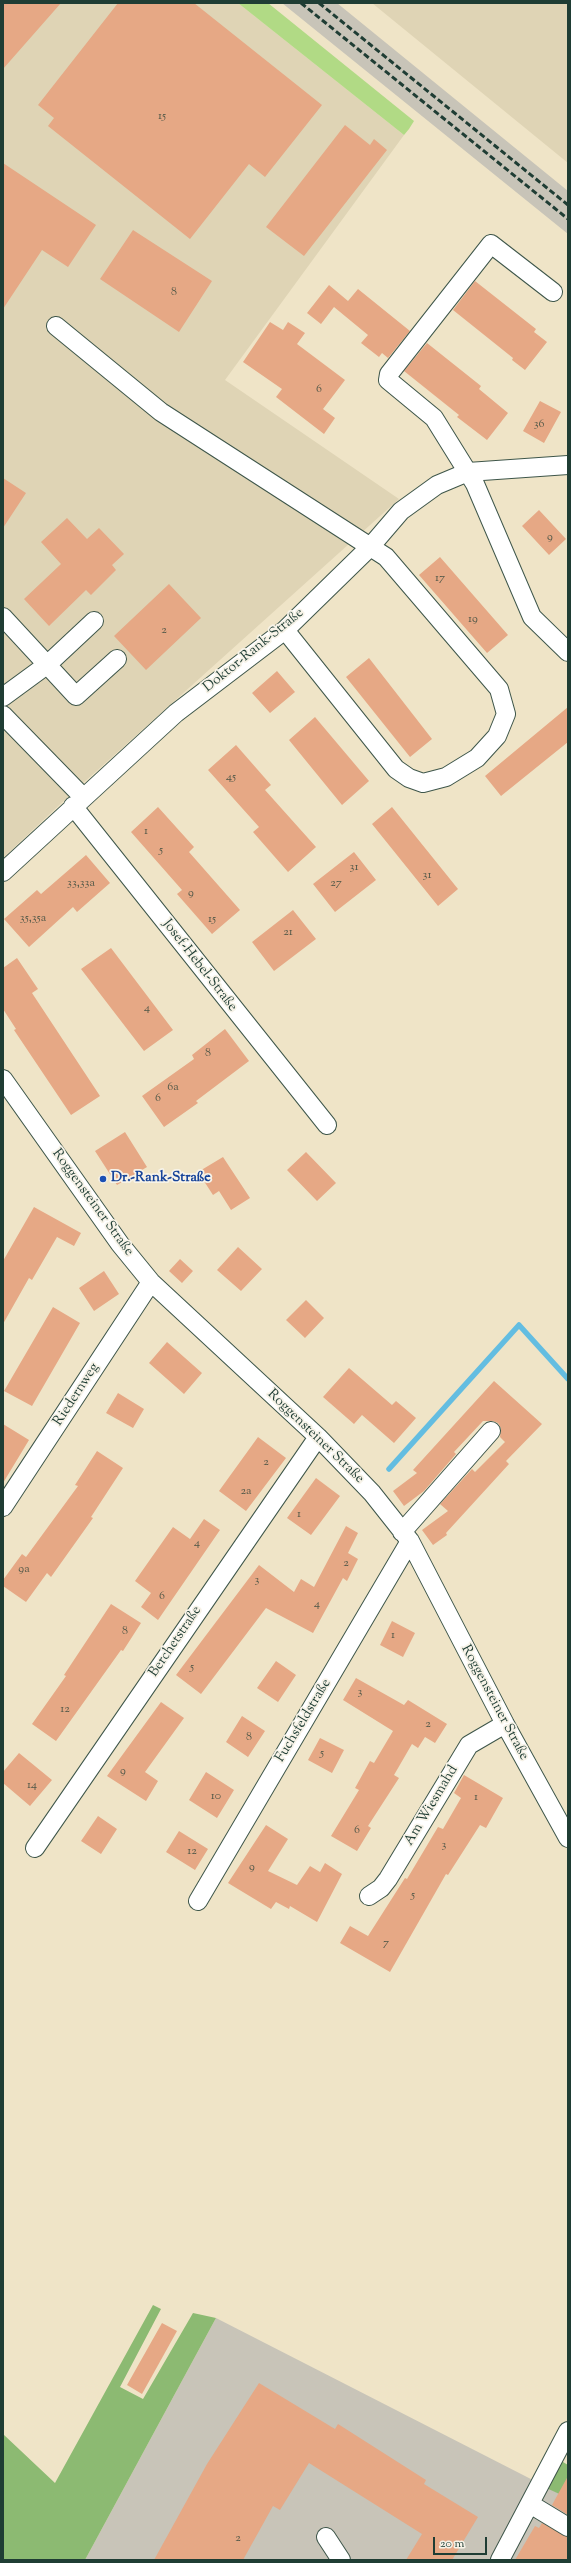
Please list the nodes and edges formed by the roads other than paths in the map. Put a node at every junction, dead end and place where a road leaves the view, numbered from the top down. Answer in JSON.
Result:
{"nodes":[{"id":1,"x":553,"y":292,"type":"dead end"},
{"id":2,"x":56,"y":326,"type":"dead end"},
{"id":3,"x":568,"y":465,"type":"edge"},
{"id":4,"x":468,"y":472,"type":"junction"},
{"id":5,"x":371,"y":546,"type":"junction"},
{"id":6,"x":3,"y":617,"type":"edge"},
{"id":7,"x":94,"y":621,"type":"dead end"},
{"id":8,"x":284,"y":630,"type":"junction"},
{"id":9,"x":568,"y":652,"type":"edge"},
{"id":10,"x":117,"y":659,"type":"dead end"},
{"id":11,"x":48,"y":664,"type":"junction"},
{"id":12,"x":3,"y":697,"type":"edge"},
{"id":13,"x":3,"y":715,"type":"edge"},
{"id":14,"x":78,"y":801,"type":"junction"},
{"id":15,"x":3,"y":872,"type":"edge"},
{"id":16,"x":3,"y":1079,"type":"edge"},
{"id":17,"x":328,"y":1125,"type":"dead end"},
{"id":18,"x":151,"y":1282,"type":"junction"},
{"id":19,"x":491,"y":1431,"type":"dead end"},
{"id":20,"x":318,"y":1436,"type":"junction"},
{"id":21,"x":3,"y":1507,"type":"edge"},
{"id":22,"x":406,"y":1537,"type":"junction"},
{"id":23,"x":505,"y":1724,"type":"junction"},
{"id":24,"x":568,"y":1838,"type":"edge"},
{"id":25,"x":35,"y":1848,"type":"dead end"},
{"id":26,"x":368,"y":1896,"type":"dead end"},
{"id":27,"x":198,"y":1901,"type":"dead end"},
{"id":28,"x":568,"y":2431,"type":"edge"},
{"id":29,"x":530,"y":2504,"type":"junction"},
{"id":30,"x":568,"y":2526,"type":"edge"},
{"id":31,"x":326,"y":2538,"type":"dead end"},
{"id":32,"x":341,"y":2560,"type":"edge"},
{"id":33,"x":500,"y":2560,"type":"edge"}],
"edges":[{"from":1,"to":4,"type":"street"},
{"from":2,"to":5,"type":"street"},
{"from":3,"to":4,"type":"street","name":"Doktor-Rank-Straße"},
{"from":4,"to":5,"type":"street","name":"Doktor-Rank-Straße"},
{"from":4,"to":9,"type":"street"},
{"from":5,"to":8,"type":"street","name":"Doktor-Rank-Straße"},
{"from":5,"to":8,"type":"street"},
{"from":6,"to":11,"type":"street"},
{"from":7,"to":11,"type":"street"},
{"from":8,"to":14,"type":"street","name":"Doktor-Rank-Straße"},
{"from":10,"to":11,"type":"street"},
{"from":11,"to":12,"type":"street"},
{"from":13,"to":14,"type":"street","name":"Josef-Hebel-Straße"},
{"from":14,"to":15,"type":"street","name":"Doktor-Rank-Straße"},
{"from":14,"to":17,"type":"street","name":"Josef-Hebel-Straße"},
{"from":16,"to":18,"type":"street","name":"Roggensteiner Straße"},
{"from":18,"to":20,"type":"street","name":"Roggensteiner Straße"},
{"from":18,"to":21,"type":"street","name":"Riedernweg"},
{"from":19,"to":22,"type":"street","name":"Fuchsfeldstraße"},
{"from":20,"to":22,"type":"street","name":"Roggensteiner Straße"},
{"from":20,"to":25,"type":"street","name":"Berchetstraße"},
{"from":22,"to":23,"type":"street","name":"Roggensteiner Straße"},
{"from":22,"to":27,"type":"street","name":"Fuchsfeldstraße"},
{"from":23,"to":24,"type":"street","name":"Roggensteiner Straße"},
{"from":23,"to":26,"type":"street","name":"Am Wiesmahd"},
{"from":28,"to":29,"type":"street"},
{"from":29,"to":30,"type":"street"},
{"from":29,"to":33,"type":"street"},
{"from":31,"to":32,"type":"street"}]}
